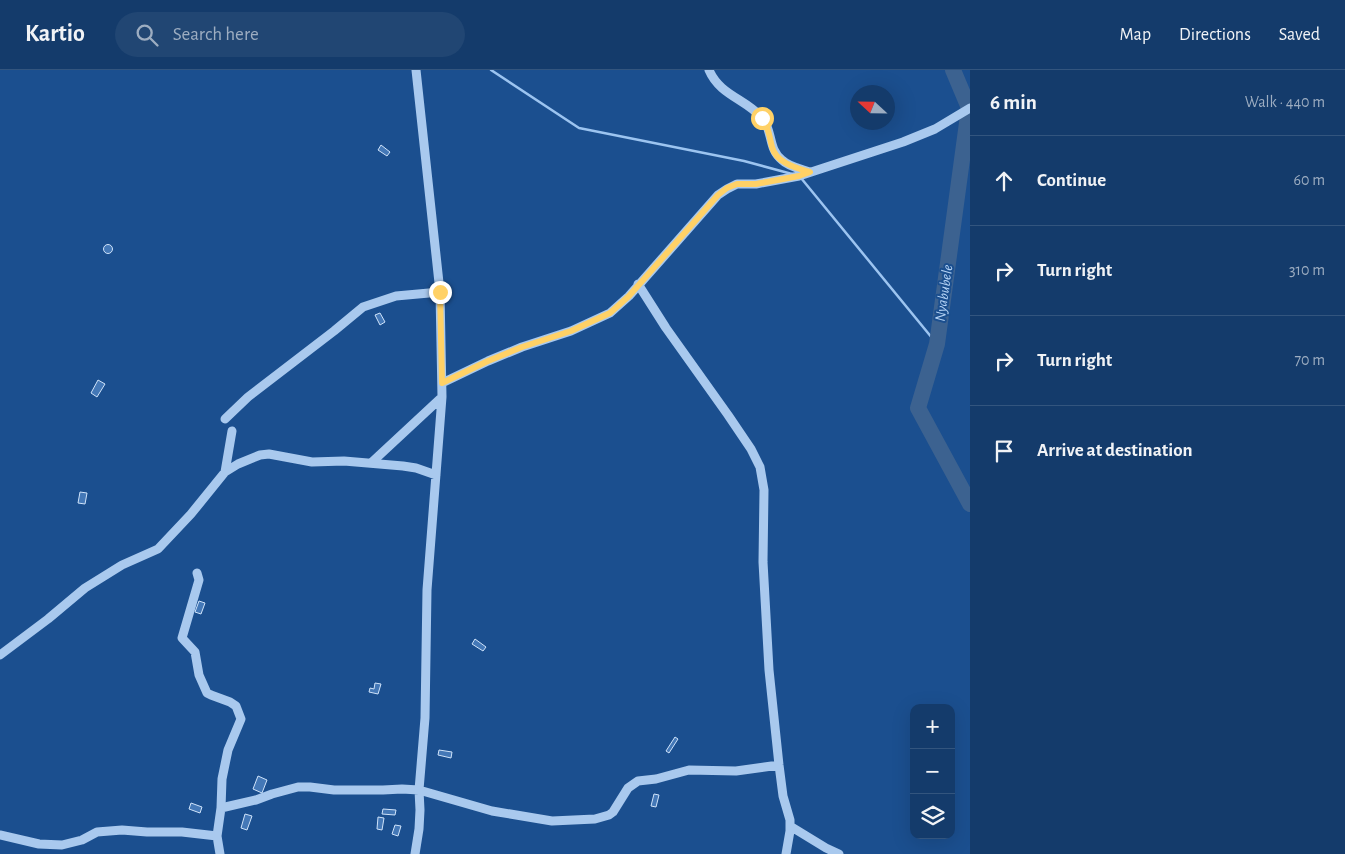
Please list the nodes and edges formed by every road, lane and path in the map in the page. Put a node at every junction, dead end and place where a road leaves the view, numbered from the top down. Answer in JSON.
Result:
{"nodes":[{"id":1,"x":416,"y":70,"type":"edge"},
{"id":2,"x":709,"y":70,"type":"edge"},
{"id":3,"x":970,"y":108,"type":"edge"},
{"id":4,"x":810,"y":172,"type":"junction"},
{"id":5,"x":638,"y":284,"type":"junction"},
{"id":6,"x":440,"y":292,"type":"junction"},
{"id":7,"x":442,"y":383,"type":"junction"},
{"id":8,"x":442,"y":397,"type":"junction"},
{"id":9,"x":225,"y":419,"type":"dead end"},
{"id":10,"x":232,"y":431,"type":"dead end"},
{"id":11,"x":371,"y":463,"type":"junction"},
{"id":12,"x":225,"y":472,"type":"junction"},
{"id":13,"x":436,"y":475,"type":"junction"},
{"id":14,"x":197,"y":573,"type":"dead end"},
{"id":15,"x":0,"y":655,"type":"edge"},
{"id":16,"x":779,"y":765,"type":"junction"},
{"id":17,"x":419,"y":790,"type":"junction"},
{"id":18,"x":221,"y":808,"type":"junction"},
{"id":19,"x":790,"y":826,"type":"junction"},
{"id":20,"x":0,"y":835,"type":"edge"},
{"id":21,"x":217,"y":836,"type":"junction"},
{"id":22,"x":220,"y":854,"type":"edge"},
{"id":23,"x":415,"y":854,"type":"edge"},
{"id":24,"x":786,"y":854,"type":"edge"},
{"id":25,"x":839,"y":854,"type":"edge"}],
"edges":[{"from":1,"to":6,"type":"street"},
{"from":2,"to":4,"type":"street"},
{"from":3,"to":4,"type":"street"},
{"from":4,"to":5,"type":"street"},
{"from":5,"to":7,"type":"street"},
{"from":5,"to":16,"type":"street"},
{"from":6,"to":7,"type":"street"},
{"from":6,"to":9,"type":"street"},
{"from":7,"to":8,"type":"street"},
{"from":8,"to":11,"type":"street"},
{"from":8,"to":13,"type":"street"},
{"from":10,"to":12,"type":"street"},
{"from":11,"to":12,"type":"street"},
{"from":11,"to":13,"type":"street"},
{"from":12,"to":15,"type":"street"},
{"from":13,"to":17,"type":"street"},
{"from":14,"to":18,"type":"street"},
{"from":16,"to":17,"type":"street"},
{"from":16,"to":19,"type":"street"},
{"from":17,"to":18,"type":"street"},
{"from":17,"to":23,"type":"street"},
{"from":18,"to":21,"type":"street"},
{"from":19,"to":24,"type":"street"},
{"from":19,"to":25,"type":"street"},
{"from":20,"to":21,"type":"street"},
{"from":21,"to":22,"type":"street"}]}
